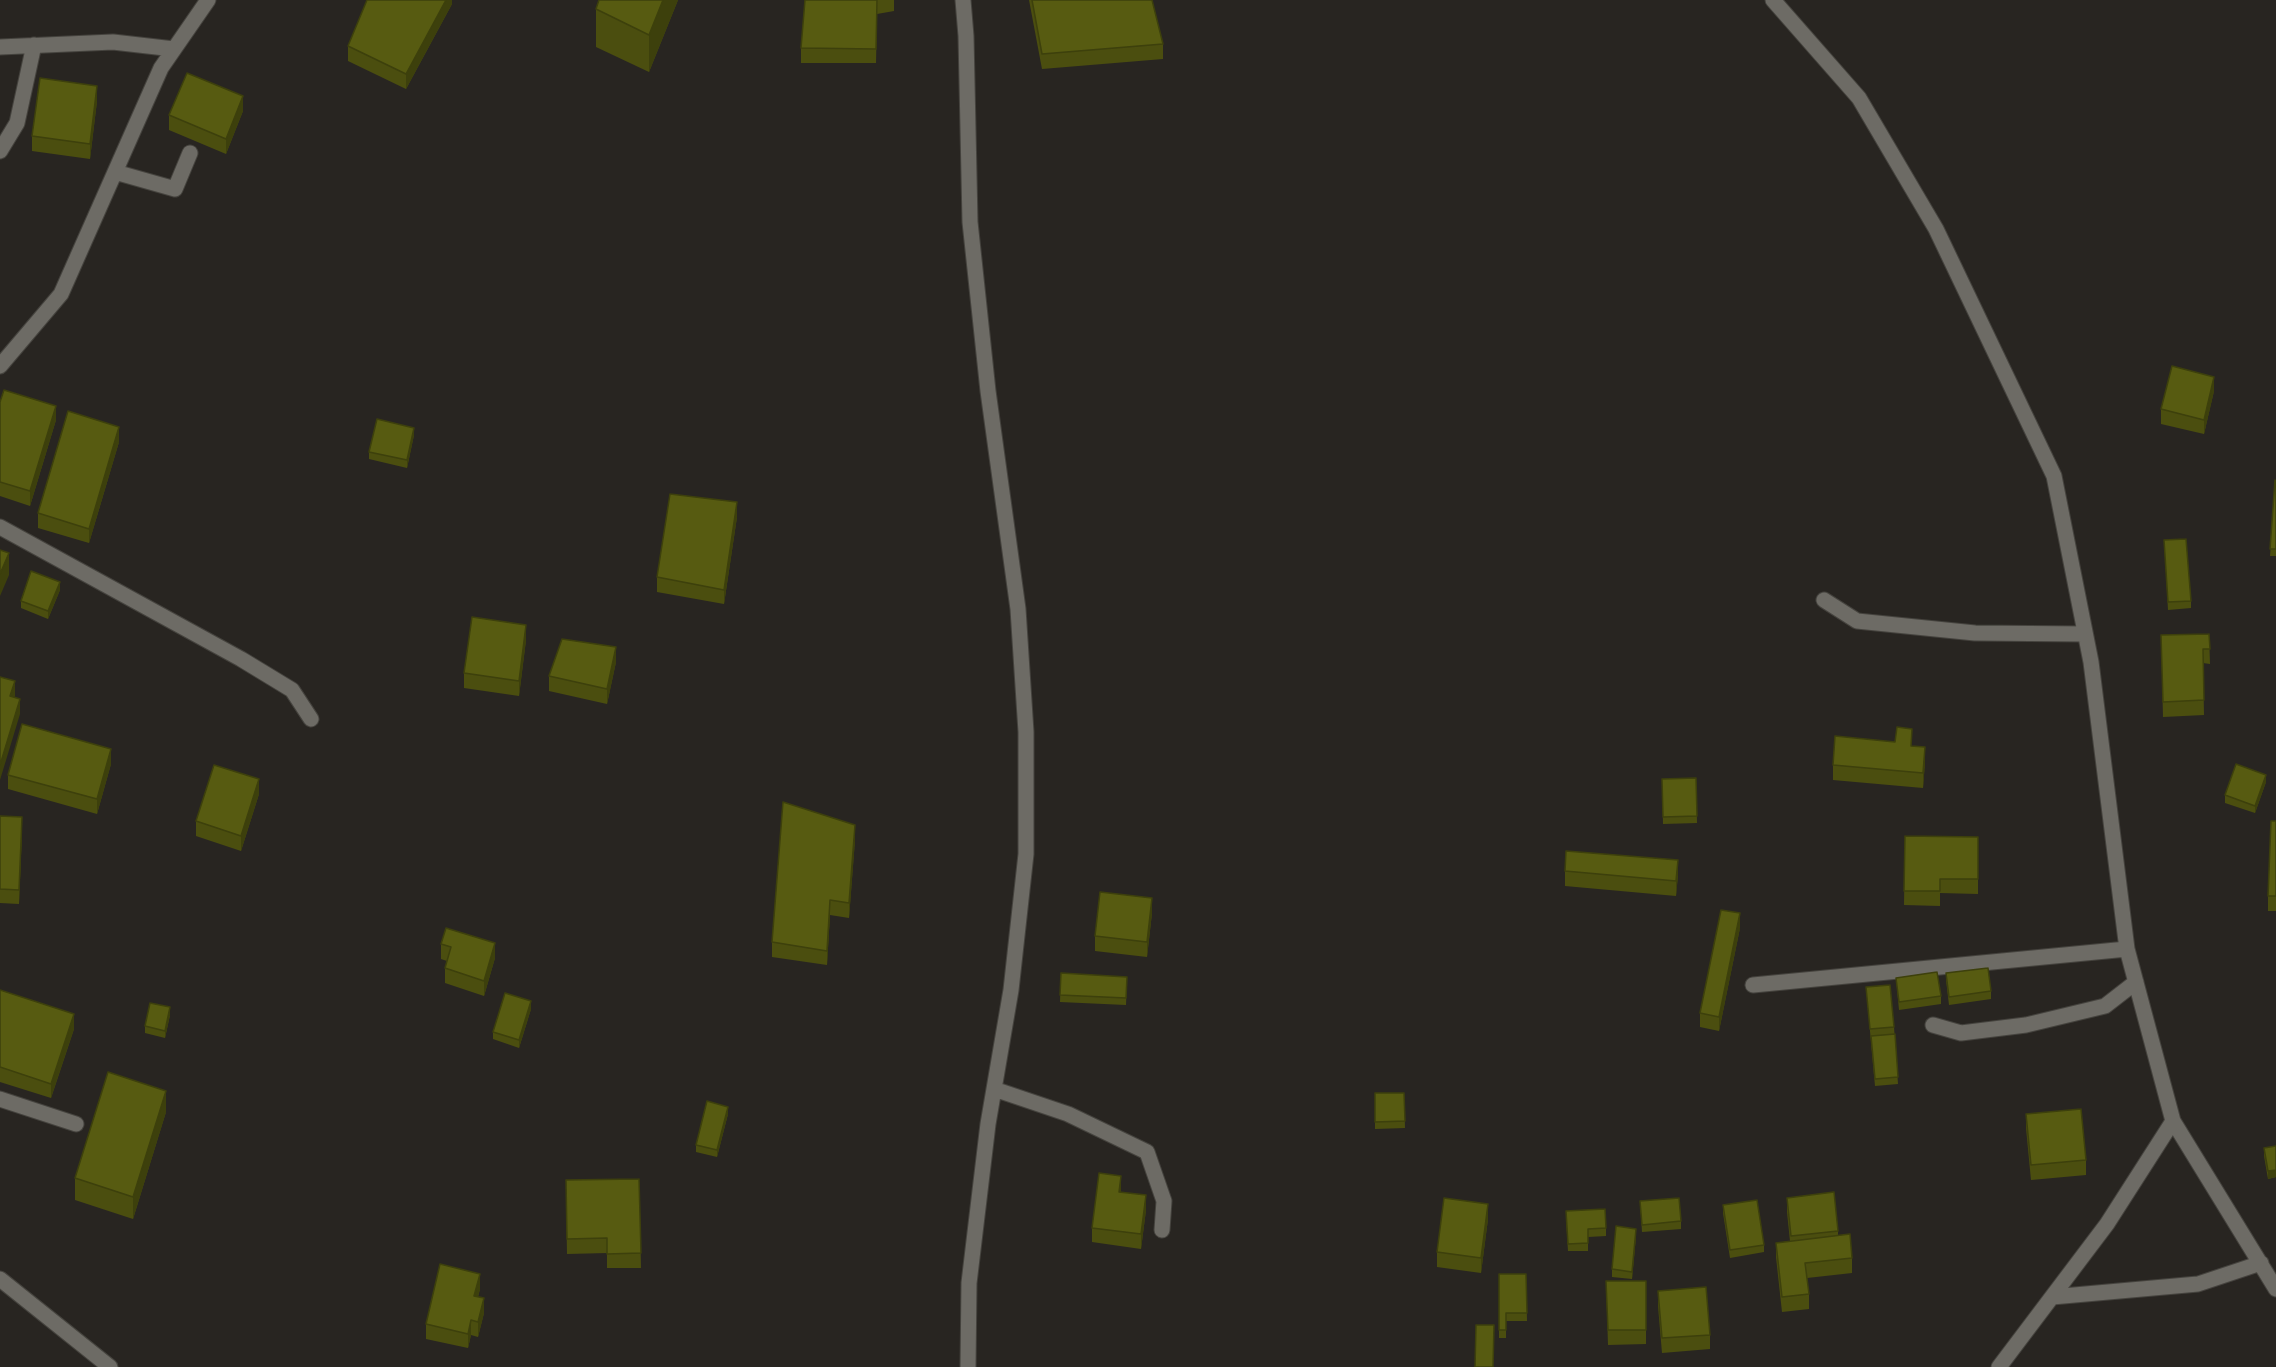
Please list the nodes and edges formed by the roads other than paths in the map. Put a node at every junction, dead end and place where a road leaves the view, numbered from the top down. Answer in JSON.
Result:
{"nodes":[{"id":1,"x":208,"y":0,"type":"edge"},
{"id":2,"x":963,"y":0,"type":"edge"},
{"id":3,"x":1773,"y":0,"type":"edge"},
{"id":4,"x":34,"y":45,"type":"junction"},
{"id":5,"x":0,"y":46,"type":"edge"},
{"id":6,"x":174,"y":50,"type":"junction"},
{"id":7,"x":0,"y":151,"type":"edge"},
{"id":8,"x":190,"y":153,"type":"dead end"},
{"id":9,"x":115,"y":172,"type":"junction"},
{"id":10,"x":0,"y":366,"type":"edge"},
{"id":11,"x":0,"y":527,"type":"edge"},
{"id":12,"x":1824,"y":600,"type":"dead end"},
{"id":13,"x":2085,"y":634,"type":"junction"},
{"id":14,"x":311,"y":719,"type":"dead end"},
{"id":15,"x":2127,"y":949,"type":"junction"},
{"id":16,"x":2136,"y":982,"type":"junction"},
{"id":17,"x":1753,"y":985,"type":"dead end"},
{"id":18,"x":1933,"y":1025,"type":"dead end"},
{"id":19,"x":994,"y":1089,"type":"junction"},
{"id":20,"x":0,"y":1099,"type":"edge"},
{"id":21,"x":2174,"y":1121,"type":"junction"},
{"id":22,"x":76,"y":1124,"type":"dead end"},
{"id":23,"x":1162,"y":1230,"type":"dead end"},
{"id":24,"x":2261,"y":1263,"type":"junction"},
{"id":25,"x":0,"y":1279,"type":"edge"},
{"id":26,"x":2276,"y":1289,"type":"edge"},
{"id":27,"x":2052,"y":1297,"type":"junction"},
{"id":28,"x":110,"y":1367,"type":"edge"},
{"id":29,"x":968,"y":1367,"type":"edge"},
{"id":30,"x":1999,"y":1367,"type":"edge"}],
"edges":[{"from":1,"to":6,"type":"street"},
{"from":2,"to":19,"type":"street"},
{"from":3,"to":13,"type":"street"},
{"from":4,"to":5,"type":"street"},
{"from":4,"to":6,"type":"street"},
{"from":4,"to":7,"type":"street"},
{"from":6,"to":9,"type":"street"},
{"from":8,"to":9,"type":"street"},
{"from":9,"to":10,"type":"street"},
{"from":11,"to":14,"type":"street"},
{"from":12,"to":13,"type":"street"},
{"from":13,"to":15,"type":"street"},
{"from":15,"to":16,"type":"street"},
{"from":15,"to":17,"type":"street"},
{"from":16,"to":18,"type":"street"},
{"from":16,"to":21,"type":"street"},
{"from":19,"to":23,"type":"street"},
{"from":19,"to":29,"type":"street"},
{"from":20,"to":22,"type":"street"},
{"from":21,"to":24,"type":"street"},
{"from":21,"to":27,"type":"street"},
{"from":24,"to":26,"type":"street"},
{"from":24,"to":27,"type":"street"},
{"from":25,"to":28,"type":"street"},
{"from":27,"to":30,"type":"street"}]}
